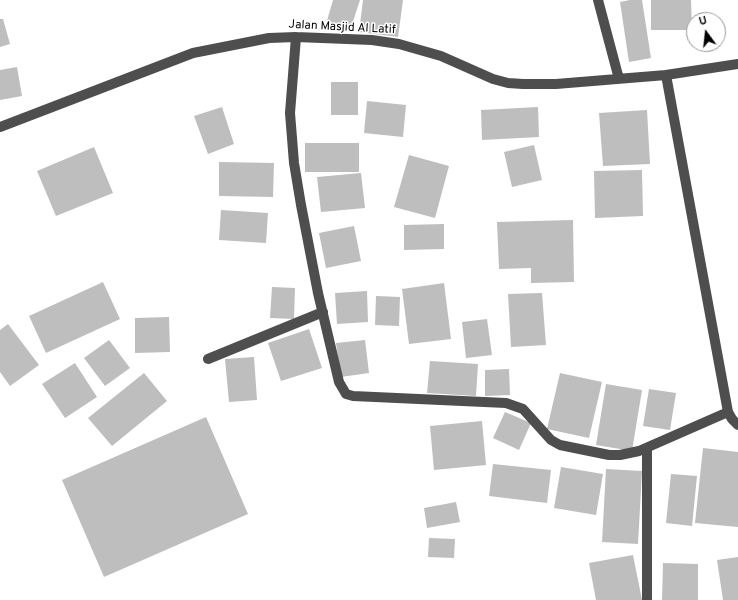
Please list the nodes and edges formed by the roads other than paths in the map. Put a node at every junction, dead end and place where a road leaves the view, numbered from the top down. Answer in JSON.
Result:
{"nodes":[{"id":1,"x":598,"y":0,"type":"edge"},
{"id":2,"x":296,"y":37,"type":"junction"},
{"id":3,"x":738,"y":64,"type":"edge"},
{"id":4,"x":666,"y":75,"type":"junction"},
{"id":5,"x":619,"y":79,"type":"junction"},
{"id":6,"x":0,"y":127,"type":"edge"},
{"id":7,"x":323,"y":312,"type":"junction"},
{"id":8,"x":208,"y":359,"type":"dead end"},
{"id":9,"x":728,"y":412,"type":"junction"},
{"id":10,"x":738,"y":426,"type":"edge"},
{"id":11,"x":647,"y":448,"type":"junction"},
{"id":12,"x":647,"y":600,"type":"edge"}],
"edges":[{"from":1,"to":5,"type":"street"},
{"from":2,"to":5,"type":"street","name":"Jalan Masjid Al Latif"},
{"from":2,"to":6,"type":"street","name":"Jalan Masjid Al Latif"},
{"from":2,"to":7,"type":"street"},
{"from":3,"to":4,"type":"street","name":"Jalan Masjid Al Latif"},
{"from":4,"to":5,"type":"street","name":"Jalan Masjid Al Latif"},
{"from":4,"to":9,"type":"street"},
{"from":7,"to":8,"type":"street"},
{"from":7,"to":11,"type":"street"},
{"from":9,"to":10,"type":"street"},
{"from":9,"to":11,"type":"street"},
{"from":11,"to":12,"type":"street"}]}
